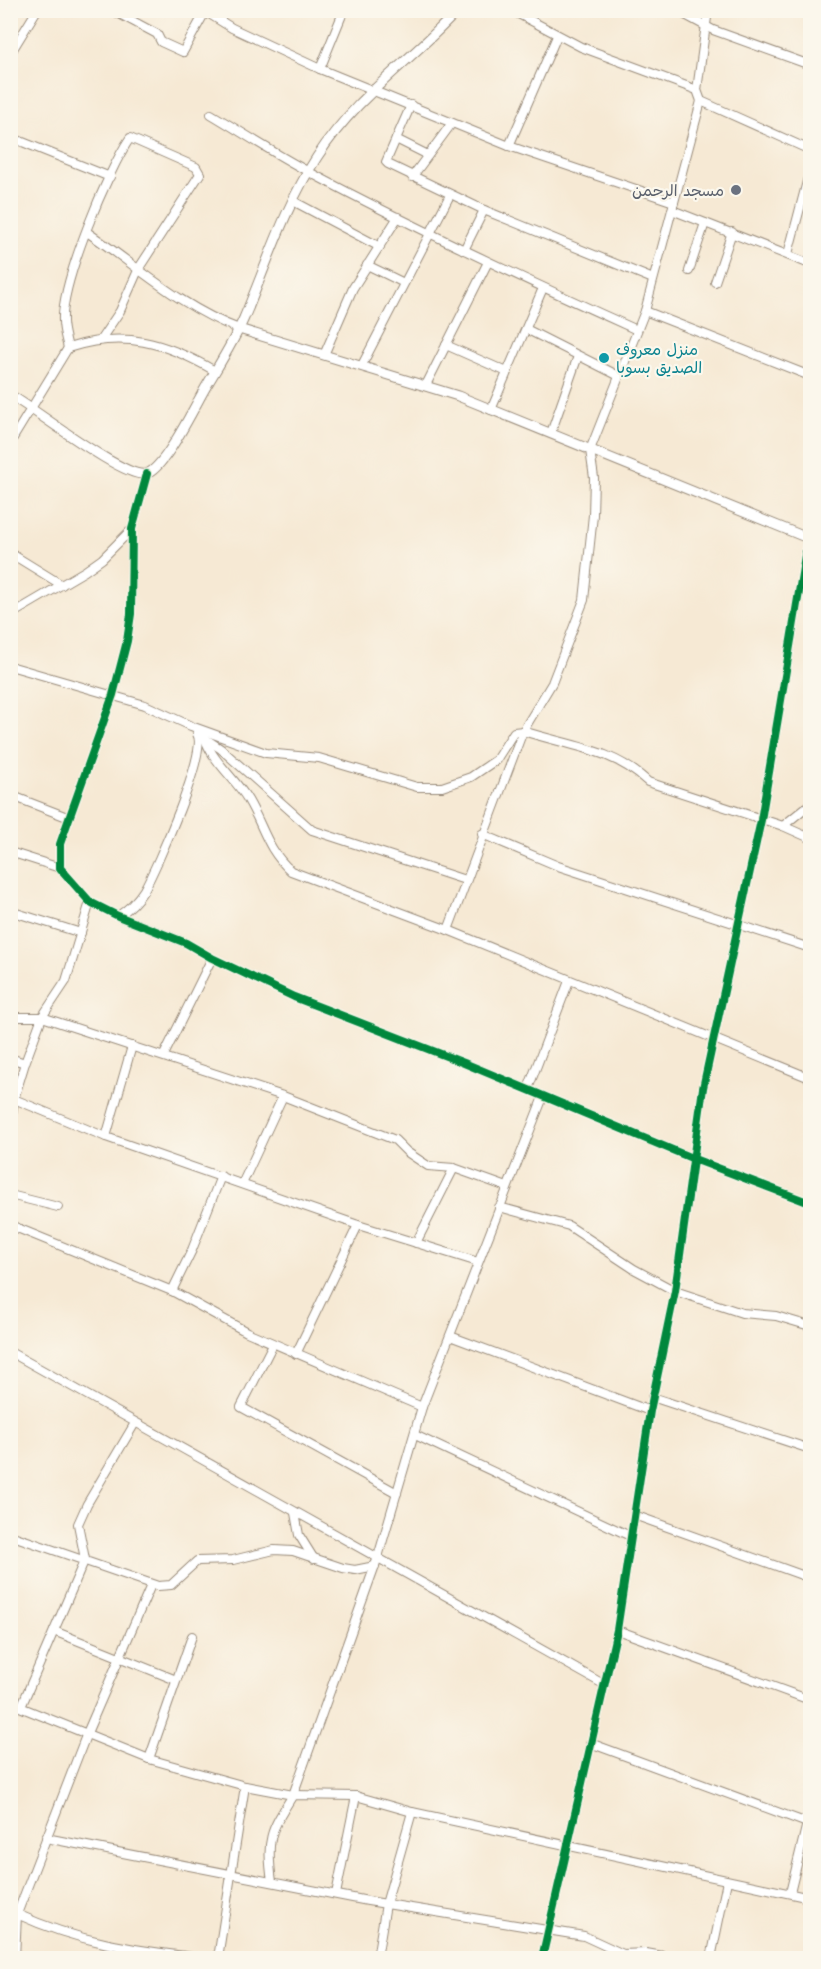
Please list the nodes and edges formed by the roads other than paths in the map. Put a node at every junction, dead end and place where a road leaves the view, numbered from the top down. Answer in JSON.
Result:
{"nodes":[{"id":1,"x":37,"y":10,"type":"edge"},
{"id":2,"x":112,"y":10,"type":"edge"},
{"id":3,"x":344,"y":10,"type":"edge"},
{"id":4,"x":458,"y":10,"type":"edge"},
{"id":5,"x":511,"y":10,"type":"edge"},
{"id":6,"x":676,"y":10,"type":"edge"},
{"id":7,"x":708,"y":10,"type":"edge"},
{"id":8,"x":204,"y":11,"type":"edge"},
{"id":9,"x":705,"y":27,"type":"junction"},
{"id":10,"x":557,"y":36,"type":"junction"},
{"id":11,"x":10,"y":54,"type":"edge"},
{"id":12,"x":810,"y":63,"type":"edge"},
{"id":13,"x":320,"y":69,"type":"junction"},
{"id":14,"x":372,"y":89,"type":"junction"},
{"id":15,"x":697,"y":90,"type":"junction"},
{"id":16,"x":701,"y":101,"type":"junction"},
{"id":17,"x":411,"y":105,"type":"junction"},
{"id":18,"x":211,"y":114,"type":"dead end"},
{"id":19,"x":452,"y":123,"type":"junction"},
{"id":20,"x":10,"y":137,"type":"edge"},
{"id":21,"x":396,"y":139,"type":"junction"},
{"id":22,"x":509,"y":146,"type":"junction"},
{"id":23,"x":810,"y":150,"type":"edge"},
{"id":24,"x":428,"y":155,"type":"junction"},
{"id":25,"x":810,"y":170,"type":"edge"},
{"id":26,"x":308,"y":171,"type":"junction"},
{"id":27,"x":110,"y":177,"type":"junction"},
{"id":28,"x":412,"y":177,"type":"junction"},
{"id":29,"x":450,"y":195,"type":"junction"},
{"id":30,"x":293,"y":201,"type":"junction"},
{"id":31,"x":673,"y":206,"type":"junction"},
{"id":32,"x":484,"y":210,"type":"junction"},
{"id":33,"x":398,"y":217,"type":"junction"},
{"id":34,"x":705,"y":223,"type":"junction"},
{"id":35,"x":87,"y":232,"type":"junction"},
{"id":36,"x":732,"y":232,"type":"junction"},
{"id":37,"x":430,"y":233,"type":"junction"},
{"id":38,"x":380,"y":248,"type":"junction"},
{"id":39,"x":464,"y":250,"type":"junction"},
{"id":40,"x":788,"y":254,"type":"junction"},
{"id":41,"x":488,"y":262,"type":"junction"},
{"id":42,"x":810,"y":264,"type":"edge"},
{"id":43,"x":367,"y":265,"type":"junction"},
{"id":44,"x":139,"y":268,"type":"junction"},
{"id":45,"x":689,"y":271,"type":"dead end"},
{"id":46,"x":653,"y":279,"type":"junction"},
{"id":47,"x":404,"y":282,"type":"junction"},
{"id":48,"x":715,"y":282,"type":"dead end"},
{"id":49,"x":543,"y":288,"type":"junction"},
{"id":50,"x":645,"y":311,"type":"junction"},
{"id":51,"x":526,"y":328,"type":"junction"},
{"id":52,"x":239,"y":329,"type":"junction"},
{"id":53,"x":637,"y":330,"type":"junction"},
{"id":54,"x":101,"y":339,"type":"junction"},
{"id":55,"x":446,"y":345,"type":"junction"},
{"id":56,"x":68,"y":348,"type":"junction"},
{"id":57,"x":324,"y":355,"type":"junction"},
{"id":58,"x":578,"y":356,"type":"junction"},
{"id":59,"x":362,"y":365,"type":"junction"},
{"id":60,"x":215,"y":371,"type":"junction"},
{"id":61,"x":507,"y":372,"type":"junction"},
{"id":62,"x":618,"y":376,"type":"junction"},
{"id":63,"x":810,"y":376,"type":"edge"},
{"id":64,"x":426,"y":385,"type":"junction"},
{"id":65,"x":10,"y":395,"type":"edge"},
{"id":66,"x":33,"y":407,"type":"junction"},
{"id":67,"x":491,"y":410,"type":"junction"},
{"id":68,"x":551,"y":433,"type":"junction"},
{"id":69,"x":10,"y":443,"type":"edge"},
{"id":70,"x":590,"y":450,"type":"junction"},
{"id":71,"x":147,"y":474,"type":"junction"},
{"id":72,"x":132,"y":529,"type":"junction"},
{"id":73,"x":809,"y":538,"type":"edge"},
{"id":74,"x":10,"y":553,"type":"edge"},
{"id":75,"x":62,"y":585,"type":"junction"},
{"id":76,"x":10,"y":615,"type":"edge"},
{"id":77,"x":10,"y":666,"type":"edge"},
{"id":78,"x":113,"y":695,"type":"junction"},
{"id":79,"x":190,"y":726,"type":"junction"},
{"id":80,"x":523,"y":731,"type":"junction"},
{"id":81,"x":202,"y":738,"type":"junction"},
{"id":82,"x":10,"y":795,"type":"edge"},
{"id":83,"x":810,"y":804,"type":"edge"},
{"id":84,"x":67,"y":817,"type":"junction"},
{"id":85,"x":761,"y":820,"type":"junction"},
{"id":86,"x":783,"y":826,"type":"junction"},
{"id":87,"x":482,"y":834,"type":"junction"},
{"id":88,"x":810,"y":838,"type":"edge"},
{"id":89,"x":10,"y":852,"type":"edge"},
{"id":90,"x":60,"y":868,"type":"junction"},
{"id":91,"x":465,"y":880,"type":"junction"},
{"id":92,"x":90,"y":902,"type":"junction"},
{"id":93,"x":10,"y":911,"type":"edge"},
{"id":94,"x":118,"y":916,"type":"junction"},
{"id":95,"x":739,"y":926,"type":"junction"},
{"id":96,"x":448,"y":930,"type":"junction"},
{"id":97,"x":81,"y":933,"type":"junction"},
{"id":98,"x":810,"y":948,"type":"edge"},
{"id":99,"x":212,"y":958,"type":"junction"},
{"id":100,"x":569,"y":981,"type":"junction"},
{"id":101,"x":10,"y":1017,"type":"edge"},
{"id":102,"x":42,"y":1017,"type":"junction"},
{"id":103,"x":713,"y":1039,"type":"junction"},
{"id":104,"x":132,"y":1046,"type":"junction"},
{"id":105,"x":164,"y":1055,"type":"junction"},
{"id":106,"x":10,"y":1058,"type":"edge"},
{"id":107,"x":25,"y":1063,"type":"junction"},
{"id":108,"x":810,"y":1078,"type":"edge"},
{"id":109,"x":528,"y":1089,"type":"junction"},
{"id":110,"x":283,"y":1096,"type":"junction"},
{"id":111,"x":543,"y":1096,"type":"junction"},
{"id":112,"x":14,"y":1099,"type":"junction"},
{"id":113,"x":10,"y":1130,"type":"edge"},
{"id":114,"x":106,"y":1137,"type":"junction"},
{"id":115,"x":694,"y":1159,"type":"junction"},
{"id":116,"x":454,"y":1168,"type":"junction"},
{"id":117,"x":221,"y":1176,"type":"junction"},
{"id":118,"x":243,"y":1182,"type":"junction"},
{"id":119,"x":507,"y":1187,"type":"junction"},
{"id":120,"x":10,"y":1195,"type":"edge"},
{"id":121,"x":810,"y":1203,"type":"edge"},
{"id":122,"x":58,"y":1207,"type":"dead end"},
{"id":123,"x":499,"y":1207,"type":"junction"},
{"id":124,"x":10,"y":1225,"type":"edge"},
{"id":125,"x":358,"y":1225,"type":"junction"},
{"id":126,"x":416,"y":1243,"type":"junction"},
{"id":127,"x":478,"y":1262,"type":"junction"},
{"id":128,"x":172,"y":1291,"type":"junction"},
{"id":129,"x":675,"y":1291,"type":"junction"},
{"id":130,"x":810,"y":1326,"type":"edge"},
{"id":131,"x":450,"y":1336,"type":"junction"},
{"id":132,"x":273,"y":1344,"type":"junction"},
{"id":133,"x":10,"y":1352,"type":"edge"},
{"id":134,"x":296,"y":1354,"type":"junction"},
{"id":135,"x":652,"y":1397,"type":"junction"},
{"id":136,"x":422,"y":1407,"type":"junction"},
{"id":137,"x":650,"y":1411,"type":"junction"},
{"id":138,"x":135,"y":1423,"type":"junction"},
{"id":139,"x":415,"y":1435,"type":"junction"},
{"id":140,"x":810,"y":1449,"type":"edge"},
{"id":141,"x":398,"y":1493,"type":"junction"},
{"id":142,"x":295,"y":1513,"type":"junction"},
{"id":143,"x":634,"y":1515,"type":"junction"},
{"id":144,"x":10,"y":1535,"type":"edge"},
{"id":145,"x":630,"y":1536,"type":"junction"},
{"id":146,"x":85,"y":1559,"type":"junction"},
{"id":147,"x":314,"y":1559,"type":"junction"},
{"id":148,"x":376,"y":1561,"type":"junction"},
{"id":149,"x":810,"y":1578,"type":"edge"},
{"id":150,"x":151,"y":1585,"type":"junction"},
{"id":151,"x":617,"y":1630,"type":"junction"},
{"id":152,"x":54,"y":1631,"type":"junction"},
{"id":153,"x":192,"y":1636,"type":"dead end"},
{"id":154,"x":119,"y":1657,"type":"junction"},
{"id":155,"x":176,"y":1680,"type":"junction"},
{"id":156,"x":605,"y":1685,"type":"junction"},
{"id":157,"x":810,"y":1700,"type":"edge"},
{"id":158,"x":10,"y":1703,"type":"edge"},
{"id":159,"x":21,"y":1707,"type":"junction"},
{"id":160,"x":87,"y":1733,"type":"junction"},
{"id":161,"x":590,"y":1743,"type":"junction"},
{"id":162,"x":149,"y":1759,"type":"junction"},
{"id":163,"x":245,"y":1786,"type":"junction"},
{"id":164,"x":293,"y":1796,"type":"junction"},
{"id":165,"x":356,"y":1796,"type":"junction"},
{"id":166,"x":810,"y":1811,"type":"edge"},
{"id":167,"x":412,"y":1812,"type":"junction"},
{"id":168,"x":809,"y":1823,"type":"edge"},
{"id":169,"x":46,"y":1838,"type":"junction"},
{"id":170,"x":569,"y":1844,"type":"junction"},
{"id":171,"x":230,"y":1874,"type":"junction"},
{"id":172,"x":727,"y":1881,"type":"junction"},
{"id":173,"x":272,"y":1882,"type":"junction"},
{"id":174,"x":790,"y":1893,"type":"junction"},
{"id":175,"x":336,"y":1894,"type":"junction"},
{"id":176,"x":810,"y":1898,"type":"edge"},
{"id":177,"x":386,"y":1904,"type":"junction"},
{"id":178,"x":14,"y":1912,"type":"edge"},
{"id":179,"x":548,"y":1932,"type":"junction"},
{"id":180,"x":15,"y":1959,"type":"edge"},
{"id":181,"x":199,"y":1959,"type":"edge"},
{"id":182,"x":218,"y":1959,"type":"edge"},
{"id":183,"x":377,"y":1959,"type":"edge"},
{"id":184,"x":542,"y":1959,"type":"edge"},
{"id":185,"x":674,"y":1959,"type":"edge"},
{"id":186,"x":711,"y":1959,"type":"edge"}],
"edges":[{"from":1,"to":11,"type":"street"},
{"from":2,"to":8,"type":"street"},
{"from":3,"to":13,"type":"street"},
{"from":4,"to":14,"type":"street"},
{"from":5,"to":10,"type":"street"},
{"from":6,"to":9,"type":"street"},
{"from":7,"to":9,"type":"street"},
{"from":8,"to":13,"type":"street"},
{"from":9,"to":12,"type":"street"},
{"from":9,"to":15,"type":"street"},
{"from":10,"to":15,"type":"street"},
{"from":10,"to":22,"type":"street"},
{"from":13,"to":14,"type":"street"},
{"from":14,"to":17,"type":"street"},
{"from":14,"to":26,"type":"street"},
{"from":15,"to":16,"type":"street"},
{"from":16,"to":23,"type":"street"},
{"from":16,"to":31,"type":"street"},
{"from":17,"to":19,"type":"street"},
{"from":17,"to":21,"type":"street"},
{"from":18,"to":26,"type":"street"},
{"from":19,"to":22,"type":"street"},
{"from":19,"to":24,"type":"street"},
{"from":20,"to":27,"type":"street"},
{"from":21,"to":24,"type":"street"},
{"from":21,"to":28,"type":"street"},
{"from":22,"to":31,"type":"street"},
{"from":24,"to":28,"type":"street"},
{"from":25,"to":40,"type":"street"},
{"from":26,"to":30,"type":"street"},
{"from":26,"to":33,"type":"street"},
{"from":27,"to":35,"type":"street"},
{"from":27,"to":44,"type":"street"},
{"from":28,"to":29,"type":"street"},
{"from":29,"to":32,"type":"street"},
{"from":29,"to":37,"type":"street"},
{"from":30,"to":38,"type":"street"},
{"from":30,"to":52,"type":"street"},
{"from":31,"to":34,"type":"street"},
{"from":31,"to":46,"type":"street"},
{"from":32,"to":39,"type":"street"},
{"from":32,"to":46,"type":"street"},
{"from":33,"to":37,"type":"street"},
{"from":33,"to":38,"type":"street"},
{"from":34,"to":36,"type":"street"},
{"from":34,"to":45,"type":"street"},
{"from":35,"to":44,"type":"street"},
{"from":35,"to":56,"type":"street"},
{"from":36,"to":40,"type":"street"},
{"from":36,"to":48,"type":"street"},
{"from":37,"to":39,"type":"street"},
{"from":37,"to":47,"type":"street"},
{"from":38,"to":43,"type":"street"},
{"from":39,"to":41,"type":"street"},
{"from":40,"to":42,"type":"street"},
{"from":41,"to":49,"type":"street"},
{"from":41,"to":55,"type":"street"},
{"from":43,"to":47,"type":"street"},
{"from":43,"to":57,"type":"street"},
{"from":44,"to":52,"type":"street"},
{"from":44,"to":54,"type":"street"},
{"from":46,"to":50,"type":"street"},
{"from":47,"to":59,"type":"street"},
{"from":49,"to":51,"type":"street"},
{"from":49,"to":53,"type":"street"},
{"from":50,"to":53,"type":"street"},
{"from":50,"to":63,"type":"street"},
{"from":51,"to":58,"type":"street"},
{"from":51,"to":61,"type":"street"},
{"from":52,"to":57,"type":"street"},
{"from":52,"to":60,"type":"street"},
{"from":53,"to":62,"type":"street"},
{"from":54,"to":56,"type":"street"},
{"from":54,"to":60,"type":"street"},
{"from":55,"to":61,"type":"street"},
{"from":55,"to":64,"type":"street"},
{"from":56,"to":66,"type":"street"},
{"from":57,"to":59,"type":"street"},
{"from":58,"to":62,"type":"street"},
{"from":58,"to":68,"type":"street"},
{"from":59,"to":64,"type":"street"},
{"from":60,"to":71,"type":"street"},
{"from":61,"to":67,"type":"street"},
{"from":62,"to":70,"type":"street"},
{"from":64,"to":67,"type":"street"},
{"from":65,"to":66,"type":"street"},
{"from":66,"to":69,"type":"street"},
{"from":66,"to":71,"type":"street"},
{"from":67,"to":68,"type":"street"},
{"from":68,"to":70,"type":"street"},
{"from":70,"to":73,"type":"street"},
{"from":70,"to":80,"type":"street"},
{"from":71,"to":72,"type":"street"},
{"from":72,"to":75,"type":"street"},
{"from":72,"to":78,"type":"street"},
{"from":73,"to":85,"type":"street"},
{"from":74,"to":75,"type":"street"},
{"from":75,"to":76,"type":"street"},
{"from":77,"to":78,"type":"street"},
{"from":78,"to":79,"type":"street"},
{"from":78,"to":84,"type":"street"},
{"from":79,"to":80,"type":"street"},
{"from":79,"to":81,"type":"street"},
{"from":80,"to":85,"type":"street"},
{"from":80,"to":87,"type":"street"},
{"from":81,"to":91,"type":"street"},
{"from":81,"to":94,"type":"street"},
{"from":81,"to":96,"type":"street"},
{"from":82,"to":84,"type":"street"},
{"from":83,"to":86,"type":"street"},
{"from":84,"to":90,"type":"street"},
{"from":85,"to":86,"type":"street"},
{"from":85,"to":95,"type":"street"},
{"from":86,"to":88,"type":"street"},
{"from":87,"to":91,"type":"street"},
{"from":87,"to":95,"type":"street"},
{"from":89,"to":90,"type":"street"},
{"from":90,"to":92,"type":"street"},
{"from":91,"to":96,"type":"street"},
{"from":92,"to":94,"type":"street"},
{"from":92,"to":97,"type":"street"},
{"from":93,"to":97,"type":"street"},
{"from":94,"to":99,"type":"street"},
{"from":95,"to":98,"type":"street"},
{"from":95,"to":103,"type":"street"},
{"from":96,"to":100,"type":"street"},
{"from":97,"to":102,"type":"street"},
{"from":99,"to":105,"type":"street"},
{"from":99,"to":109,"type":"street"},
{"from":100,"to":103,"type":"street"},
{"from":100,"to":109,"type":"street"},
{"from":101,"to":102,"type":"street"},
{"from":102,"to":104,"type":"street"},
{"from":102,"to":107,"type":"street"},
{"from":103,"to":108,"type":"street"},
{"from":103,"to":115,"type":"street"},
{"from":104,"to":105,"type":"street"},
{"from":104,"to":114,"type":"street"},
{"from":105,"to":110,"type":"street"},
{"from":106,"to":107,"type":"street"},
{"from":107,"to":112,"type":"street"},
{"from":109,"to":111,"type":"street"},
{"from":110,"to":116,"type":"street"},
{"from":110,"to":118,"type":"street"},
{"from":111,"to":115,"type":"street"},
{"from":111,"to":119,"type":"street"},
{"from":112,"to":113,"type":"street"},
{"from":112,"to":114,"type":"street"},
{"from":114,"to":117,"type":"street"},
{"from":115,"to":121,"type":"street"},
{"from":115,"to":129,"type":"street"},
{"from":116,"to":119,"type":"street"},
{"from":116,"to":126,"type":"street"},
{"from":117,"to":118,"type":"street"},
{"from":117,"to":128,"type":"street"},
{"from":118,"to":125,"type":"street"},
{"from":119,"to":123,"type":"street"},
{"from":120,"to":122,"type":"street"},
{"from":123,"to":127,"type":"street"},
{"from":123,"to":129,"type":"street"},
{"from":124,"to":128,"type":"street"},
{"from":125,"to":126,"type":"street"},
{"from":125,"to":134,"type":"street"},
{"from":126,"to":127,"type":"street"},
{"from":127,"to":131,"type":"street"},
{"from":128,"to":132,"type":"street"},
{"from":129,"to":130,"type":"street"},
{"from":129,"to":135,"type":"street"},
{"from":131,"to":136,"type":"street"},
{"from":131,"to":137,"type":"street"},
{"from":132,"to":134,"type":"street"},
{"from":132,"to":141,"type":"street"},
{"from":133,"to":138,"type":"street"},
{"from":134,"to":136,"type":"street"},
{"from":135,"to":137,"type":"street"},
{"from":135,"to":140,"type":"street"},
{"from":136,"to":139,"type":"street"},
{"from":137,"to":143,"type":"street"},
{"from":138,"to":142,"type":"street"},
{"from":138,"to":146,"type":"street"},
{"from":139,"to":141,"type":"street"},
{"from":139,"to":145,"type":"street"},
{"from":141,"to":148,"type":"street"},
{"from":142,"to":147,"type":"street"},
{"from":142,"to":148,"type":"street"},
{"from":143,"to":145,"type":"street"},
{"from":143,"to":149,"type":"street"},
{"from":144,"to":146,"type":"street"},
{"from":145,"to":151,"type":"street"},
{"from":146,"to":150,"type":"street"},
{"from":146,"to":152,"type":"street"},
{"from":147,"to":148,"type":"street"},
{"from":147,"to":150,"type":"street"},
{"from":148,"to":156,"type":"street"},
{"from":148,"to":164,"type":"street"},
{"from":150,"to":154,"type":"street"},
{"from":151,"to":156,"type":"street"},
{"from":151,"to":157,"type":"street"},
{"from":152,"to":154,"type":"street"},
{"from":152,"to":159,"type":"street"},
{"from":153,"to":155,"type":"street"},
{"from":154,"to":155,"type":"street"},
{"from":154,"to":160,"type":"street"},
{"from":155,"to":162,"type":"street"},
{"from":156,"to":161,"type":"street"},
{"from":158,"to":159,"type":"street"},
{"from":159,"to":160,"type":"street"},
{"from":160,"to":162,"type":"street"},
{"from":160,"to":169,"type":"street"},
{"from":161,"to":168,"type":"street"},
{"from":161,"to":170,"type":"street"},
{"from":162,"to":163,"type":"street"},
{"from":163,"to":164,"type":"street"},
{"from":163,"to":171,"type":"street"},
{"from":164,"to":165,"type":"street"},
{"from":164,"to":173,"type":"street"},
{"from":165,"to":167,"type":"street"},
{"from":165,"to":175,"type":"street"},
{"from":166,"to":168,"type":"street"},
{"from":167,"to":170,"type":"street"},
{"from":167,"to":177,"type":"street"},
{"from":168,"to":174,"type":"street"},
{"from":169,"to":171,"type":"street"},
{"from":169,"to":178,"type":"street"},
{"from":170,"to":172,"type":"street"},
{"from":170,"to":179,"type":"street"},
{"from":171,"to":173,"type":"street"},
{"from":171,"to":182,"type":"street"},
{"from":172,"to":174,"type":"street"},
{"from":172,"to":186,"type":"street"},
{"from":173,"to":175,"type":"street"},
{"from":174,"to":176,"type":"street"},
{"from":175,"to":177,"type":"street"},
{"from":177,"to":179,"type":"street"},
{"from":177,"to":183,"type":"street"},
{"from":178,"to":180,"type":"street"},
{"from":178,"to":181,"type":"street"},
{"from":179,"to":184,"type":"street"},
{"from":179,"to":185,"type":"street"}]}
